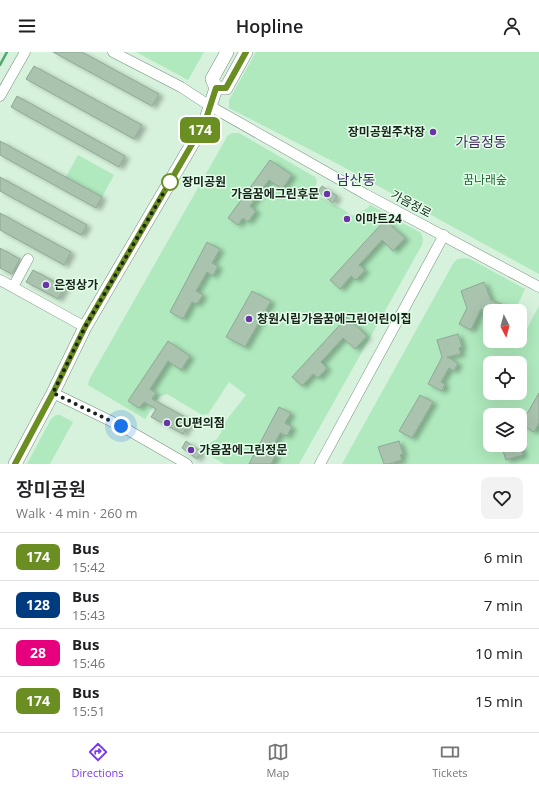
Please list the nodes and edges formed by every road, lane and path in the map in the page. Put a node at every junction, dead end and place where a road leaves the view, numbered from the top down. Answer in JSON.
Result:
{"nodes":[{"id":1,"x":25,"y":52,"type":"edge"},
{"id":2,"x":113,"y":52,"type":"edge"},
{"id":3,"x":227,"y":52,"type":"edge"},
{"id":4,"x":246,"y":52,"type":"edge"},
{"id":5,"x":216,"y":88,"type":"junction"},
{"id":6,"x":0,"y":96,"type":"edge"},
{"id":7,"x":210,"y":106,"type":"junction"},
{"id":8,"x":444,"y":235,"type":"junction"},
{"id":9,"x":28,"y":259,"type":"dead end"},
{"id":10,"x":0,"y":280,"type":"edge"},
{"id":11,"x":13,"y":287,"type":"junction"},
{"id":12,"x":539,"y":287,"type":"edge"},
{"id":13,"x":85,"y":327,"type":"junction"},
{"id":14,"x":53,"y":393,"type":"junction"},
{"id":15,"x":15,"y":464,"type":"edge"},
{"id":16,"x":187,"y":464,"type":"edge"},
{"id":17,"x":320,"y":464,"type":"edge"}],
"edges":[{"from":1,"to":6,"type":"street"},
{"from":2,"to":7,"type":"street","name":"가음정로"},
{"from":3,"to":5,"type":"main road"},
{"from":4,"to":5,"type":"main road"},
{"from":5,"to":7,"type":"main road"},
{"from":7,"to":8,"type":"street","name":"가음정로"},
{"from":7,"to":13,"type":"main road"},
{"from":8,"to":12,"type":"street","name":"가음정로"},
{"from":8,"to":17,"type":"street"},
{"from":9,"to":11,"type":"street"},
{"from":10,"to":11,"type":"street"},
{"from":11,"to":13,"type":"street"},
{"from":13,"to":14,"type":"main road"},
{"from":14,"to":15,"type":"main road"},
{"from":14,"to":16,"type":"street"}]}
